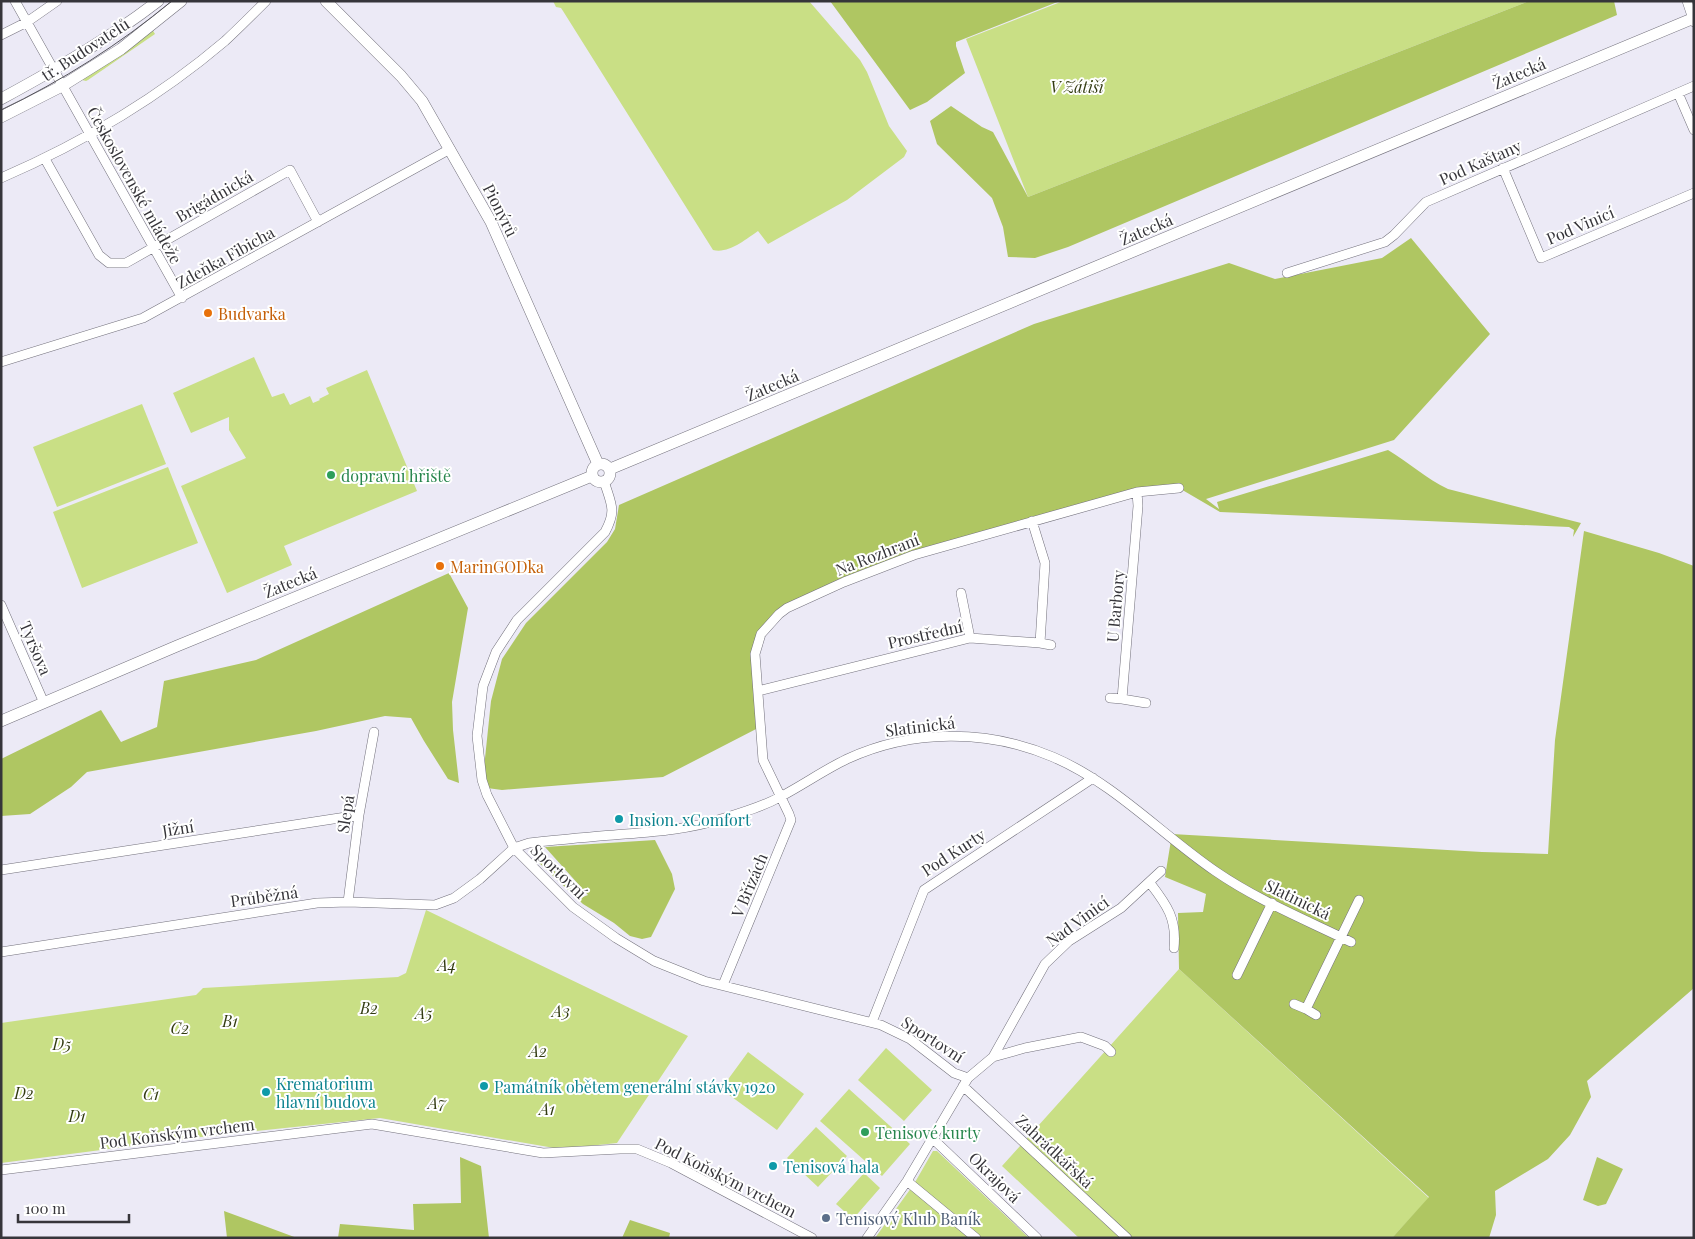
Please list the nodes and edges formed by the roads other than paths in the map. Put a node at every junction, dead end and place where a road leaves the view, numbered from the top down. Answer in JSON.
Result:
{"nodes":[{"id":1,"x":14,"y":1,"type":"edge"},
{"id":2,"x":57,"y":1,"type":"edge"},
{"id":3,"x":158,"y":1,"type":"edge"},
{"id":4,"x":181,"y":1,"type":"edge"},
{"id":5,"x":266,"y":1,"type":"edge"},
{"id":6,"x":326,"y":1,"type":"edge"},
{"id":7,"x":1687,"y":1,"type":"edge"},
{"id":8,"x":1693,"y":20,"type":"edge"},
{"id":9,"x":26,"y":22,"type":"junction"},
{"id":10,"x":1,"y":35,"type":"edge"},
{"id":11,"x":54,"y":70,"type":"junction"},
{"id":12,"x":62,"y":86,"type":"junction"},
{"id":13,"x":1694,"y":86,"type":"edge"},
{"id":14,"x":1678,"y":93,"type":"junction"},
{"id":15,"x":1,"y":99,"type":"edge"},
{"id":16,"x":1,"y":117,"type":"edge"},
{"id":17,"x":1694,"y":130,"type":"edge"},
{"id":18,"x":89,"y":136,"type":"junction"},
{"id":19,"x":450,"y":149,"type":"junction"},
{"id":20,"x":45,"y":159,"type":"junction"},
{"id":21,"x":1503,"y":168,"type":"junction"},
{"id":22,"x":1,"y":178,"type":"edge"},
{"id":23,"x":1694,"y":193,"type":"edge"},
{"id":24,"x":318,"y":222,"type":"junction"},
{"id":25,"x":153,"y":248,"type":"junction"},
{"id":26,"x":1287,"y":273,"type":"dead end"},
{"id":27,"x":182,"y":298,"type":"junction"},
{"id":28,"x":1,"y":362,"type":"edge"},
{"id":29,"x":598,"y":464,"type":"junction"},
{"id":30,"x":610,"y":469,"type":"junction"},
{"id":31,"x":592,"y":476,"type":"junction"},
{"id":32,"x":604,"y":481,"type":"junction"},
{"id":33,"x":1179,"y":488,"type":"dead end"},
{"id":34,"x":1137,"y":492,"type":"junction"},
{"id":35,"x":1032,"y":521,"type":"junction"},
{"id":36,"x":962,"y":593,"type":"dead end"},
{"id":37,"x":1,"y":605,"type":"edge"},
{"id":38,"x":970,"y":638,"type":"junction"},
{"id":39,"x":1040,"y":643,"type":"junction"},
{"id":40,"x":1051,"y":645,"type":"dead end"},
{"id":41,"x":758,"y":691,"type":"junction"},
{"id":42,"x":1110,"y":698,"type":"dead end"},
{"id":43,"x":1122,"y":699,"type":"junction"},
{"id":44,"x":44,"y":703,"type":"junction"},
{"id":45,"x":1146,"y":703,"type":"dead end"},
{"id":46,"x":1,"y":721,"type":"edge"},
{"id":47,"x":374,"y":732,"type":"dead end"},
{"id":48,"x":1093,"y":778,"type":"junction"},
{"id":49,"x":780,"y":797,"type":"junction"},
{"id":50,"x":359,"y":815,"type":"junction"},
{"id":51,"x":514,"y":848,"type":"junction"},
{"id":52,"x":1,"y":870,"type":"edge"},
{"id":53,"x":1161,"y":871,"type":"dead end"},
{"id":54,"x":1150,"y":883,"type":"junction"},
{"id":55,"x":1359,"y":900,"type":"dead end"},
{"id":56,"x":348,"y":902,"type":"junction"},
{"id":57,"x":1272,"y":903,"type":"junction"},
{"id":58,"x":1342,"y":937,"type":"junction"},
{"id":59,"x":1351,"y":942,"type":"dead end"},
{"id":60,"x":1174,"y":948,"type":"dead end"},
{"id":61,"x":1,"y":952,"type":"edge"},
{"id":62,"x":1237,"y":975,"type":"dead end"},
{"id":63,"x":723,"y":985,"type":"junction"},
{"id":64,"x":1294,"y":1004,"type":"dead end"},
{"id":65,"x":1306,"y":1009,"type":"junction"},
{"id":66,"x":1316,"y":1015,"type":"dead end"},
{"id":67,"x":872,"y":1022,"type":"junction"},
{"id":68,"x":1111,"y":1052,"type":"dead end"},
{"id":69,"x":993,"y":1057,"type":"junction"},
{"id":70,"x":968,"y":1078,"type":"junction"},
{"id":71,"x":963,"y":1086,"type":"junction"},
{"id":72,"x":932,"y":1138,"type":"junction"},
{"id":73,"x":1,"y":1170,"type":"edge"},
{"id":74,"x":907,"y":1182,"type":"junction"},
{"id":75,"x":812,"y":1238,"type":"edge"},
{"id":76,"x":867,"y":1238,"type":"edge"},
{"id":77,"x":976,"y":1238,"type":"edge"},
{"id":78,"x":1037,"y":1238,"type":"edge"},
{"id":79,"x":1127,"y":1238,"type":"edge"}],
"edges":[{"from":1,"to":9,"type":"street","name":"Československé mládeže"},
{"from":2,"to":9,"type":"street"},
{"from":3,"to":11,"type":"street","name":"tř. Budovatelů"},
{"from":4,"to":12,"type":"street","name":"tř. Budovatelů"},
{"from":5,"to":18,"type":"street"},
{"from":6,"to":19,"type":"street","name":"Pionýrů"},
{"from":7,"to":8,"type":"street"},
{"from":8,"to":30,"type":"street","name":"Žatecká"},
{"from":9,"to":10,"type":"street"},
{"from":9,"to":11,"type":"street","name":"Československé mládeže"},
{"from":11,"to":12,"type":"street","name":"Československé mládeže"},
{"from":11,"to":15,"type":"street","name":"tř. Budovatelů"},
{"from":12,"to":16,"type":"street","name":"tř. Budovatelů"},
{"from":12,"to":18,"type":"street","name":"Československé mládeže"},
{"from":13,"to":14,"type":"street","name":"Pod Kaštany"},
{"from":14,"to":17,"type":"street"},
{"from":14,"to":21,"type":"street","name":"Pod Kaštany"},
{"from":18,"to":20,"type":"street"},
{"from":18,"to":25,"type":"street","name":"Československé mládeže"},
{"from":19,"to":24,"type":"street","name":"Zdeňka Fibicha"},
{"from":19,"to":29,"type":"street","name":"Pionýrů"},
{"from":20,"to":22,"type":"street"},
{"from":20,"to":25,"type":"street","name":"Brigádnická"},
{"from":21,"to":23,"type":"street","name":"Pod Vinicí"},
{"from":21,"to":26,"type":"street","name":"Pod Kaštany"},
{"from":24,"to":25,"type":"street","name":"Brigádnická"},
{"from":24,"to":27,"type":"street","name":"Zdeňka Fibicha"},
{"from":25,"to":27,"type":"street","name":"Československé mládeže"},
{"from":27,"to":28,"type":"street","name":"Zdeňka Fibicha"},
{"from":29,"to":30,"type":"street"},
{"from":29,"to":31,"type":"street"},
{"from":30,"to":32,"type":"street"},
{"from":31,"to":32,"type":"street"},
{"from":31,"to":44,"type":"street","name":"Žatecká"},
{"from":32,"to":51,"type":"street","name":"Sportovní"},
{"from":33,"to":34,"type":"street","name":"Na Rozhraní"},
{"from":34,"to":35,"type":"street","name":"Na Rozhraní"},
{"from":34,"to":43,"type":"street","name":"U Barbory"},
{"from":35,"to":39,"type":"street"},
{"from":35,"to":41,"type":"street","name":"Na Rozhraní"},
{"from":36,"to":38,"type":"street"},
{"from":37,"to":44,"type":"street","name":"Tyršova"},
{"from":38,"to":39,"type":"street","name":"Prostřední"},
{"from":38,"to":41,"type":"street","name":"Prostřední"},
{"from":39,"to":40,"type":"street","name":"Prostřední"},
{"from":41,"to":49,"type":"street","name":"Na Rozhraní"},
{"from":42,"to":43,"type":"street"},
{"from":43,"to":45,"type":"street"},
{"from":44,"to":46,"type":"street","name":"Žatecká"},
{"from":47,"to":50,"type":"street","name":"Slepá"},
{"from":48,"to":49,"type":"street","name":"Slatinická"},
{"from":48,"to":57,"type":"street","name":"Slatinická"},
{"from":48,"to":67,"type":"street","name":"Pod Kurty"},
{"from":49,"to":51,"type":"street","name":"Slatinická"},
{"from":49,"to":63,"type":"street","name":"V Břízách"},
{"from":50,"to":52,"type":"street","name":"Jižní"},
{"from":50,"to":56,"type":"street","name":"Slepá"},
{"from":51,"to":56,"type":"street","name":"Průběžná"},
{"from":51,"to":63,"type":"street","name":"Sportovní"},
{"from":53,"to":54,"type":"street","name":"Nad Vinicí"},
{"from":54,"to":60,"type":"street"},
{"from":54,"to":69,"type":"street","name":"Nad Vinicí"},
{"from":55,"to":58,"type":"street"},
{"from":56,"to":61,"type":"street","name":"Průběžná"},
{"from":57,"to":58,"type":"street","name":"Slatinická"},
{"from":57,"to":62,"type":"street"},
{"from":58,"to":59,"type":"street","name":"Slatinická"},
{"from":58,"to":65,"type":"street"},
{"from":63,"to":67,"type":"street","name":"Sportovní"},
{"from":64,"to":65,"type":"street"},
{"from":65,"to":66,"type":"street"},
{"from":67,"to":70,"type":"street","name":"Sportovní"},
{"from":68,"to":69,"type":"street","name":"Sportovní"},
{"from":69,"to":70,"type":"street","name":"Sportovní"},
{"from":70,"to":71,"type":"street","name":"Sportovní"},
{"from":71,"to":72,"type":"street","name":"Sportovní"},
{"from":71,"to":79,"type":"street","name":"Zahrádkářská"},
{"from":72,"to":74,"type":"street","name":"Sportovní"},
{"from":72,"to":78,"type":"street","name":"Okrajová"},
{"from":73,"to":75,"type":"street","name":"Pod Koňským vrchem"},
{"from":74,"to":76,"type":"street","name":"Sportovní"},
{"from":74,"to":77,"type":"street"}]}
